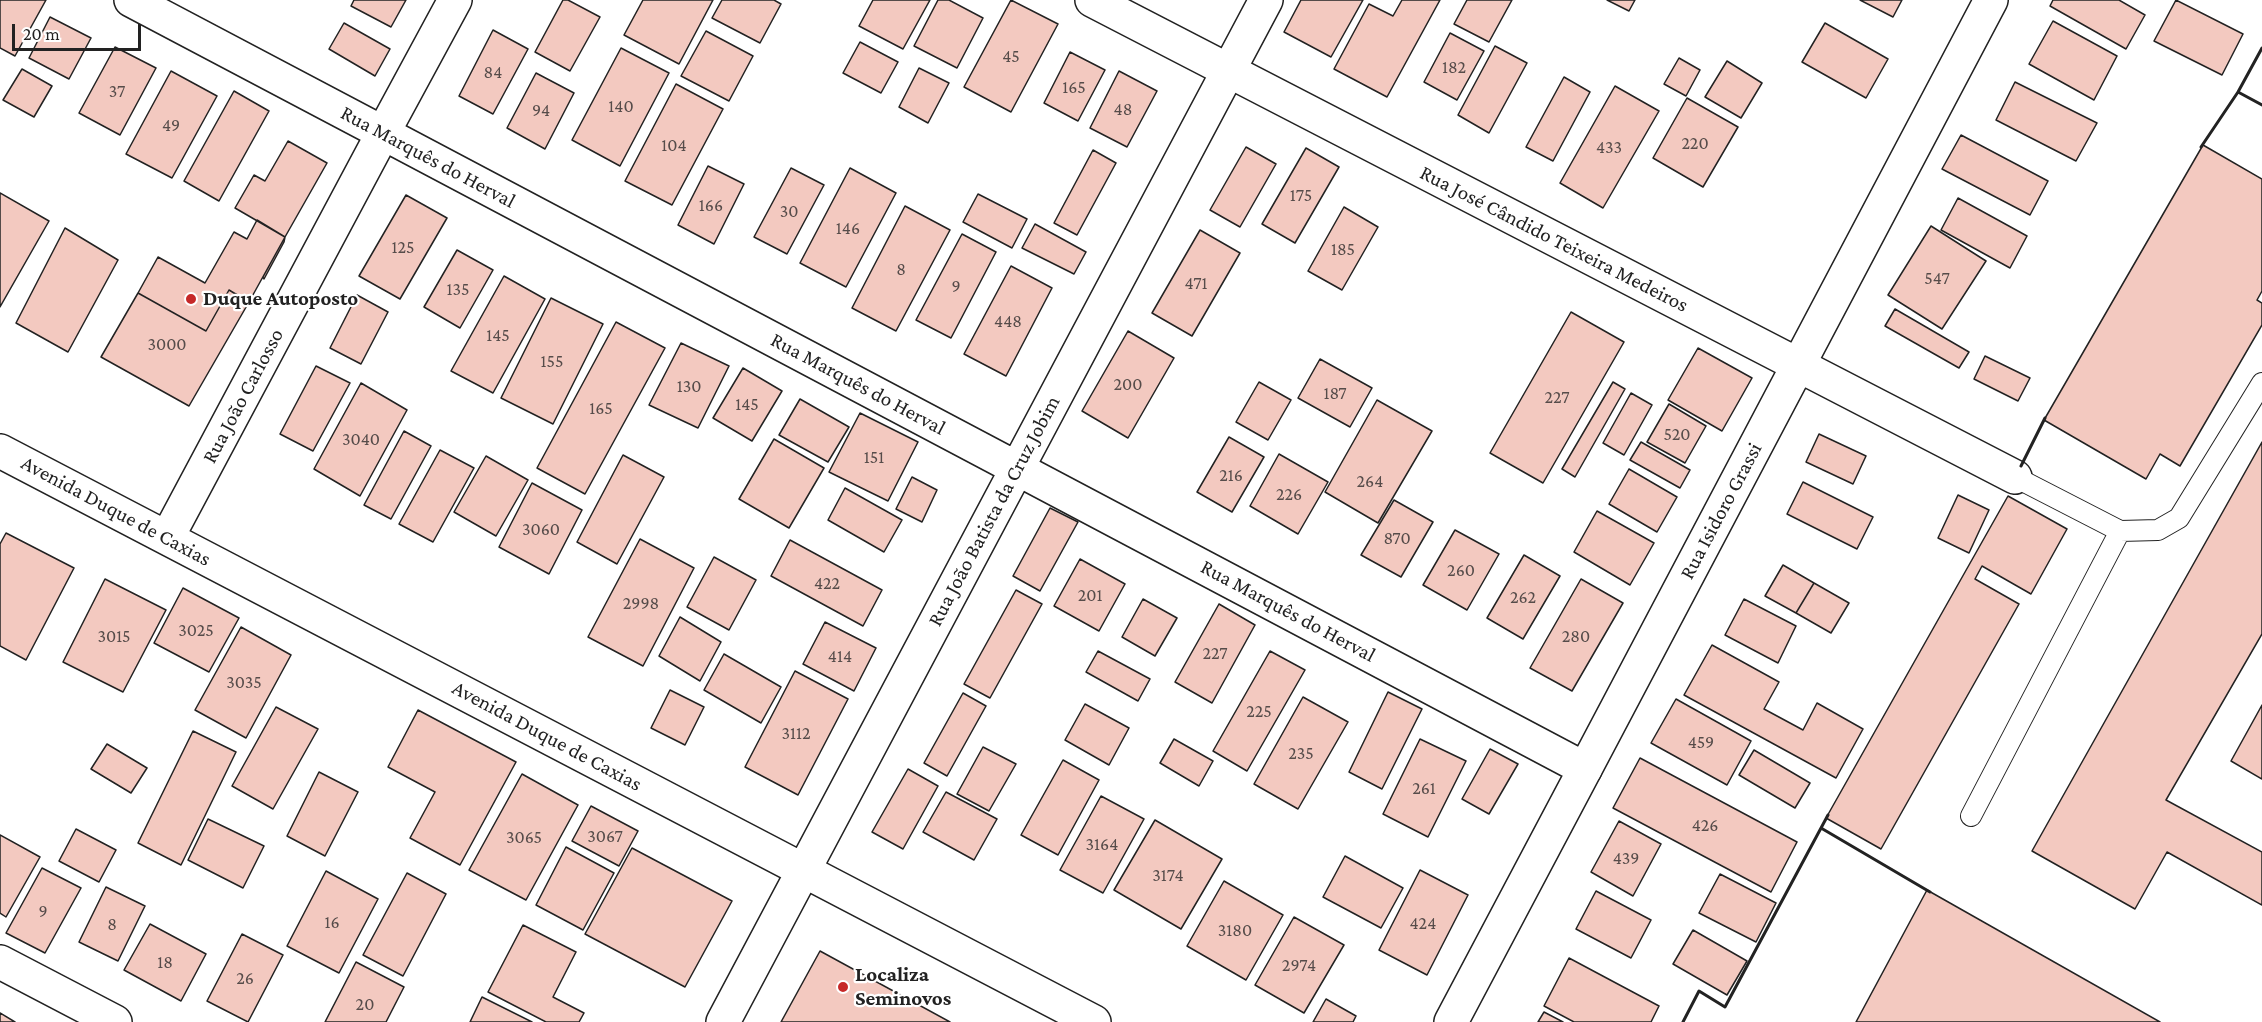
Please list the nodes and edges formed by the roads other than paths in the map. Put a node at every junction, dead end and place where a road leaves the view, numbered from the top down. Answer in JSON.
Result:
{"nodes":[{"id":1,"x":131,"y":0,"type":"edge"},
{"id":2,"x":454,"y":0,"type":"edge"},
{"id":3,"x":1092,"y":0,"type":"edge"},
{"id":4,"x":1266,"y":0,"type":"edge"},
{"id":5,"x":1991,"y":0,"type":"edge"},
{"id":6,"x":1229,"y":70,"type":"junction"},
{"id":7,"x":383,"y":133,"type":"junction"},
{"id":8,"x":1799,"y":365,"type":"junction"},
{"id":9,"x":2262,"y":383,"type":"edge"},
{"id":10,"x":0,"y":451,"type":"edge"},
{"id":11,"x":1017,"y":468,"type":"junction"},
{"id":12,"x":2015,"y":477,"type":"joint"},
{"id":13,"x":2120,"y":531,"type":"junction"},
{"id":14,"x":167,"y":538,"type":"junction"},
{"id":15,"x":1585,"y":769,"type":"junction"},
{"id":16,"x":1971,"y":816,"type":"dead end"},
{"id":17,"x":803,"y":870,"type":"junction"},
{"id":18,"x":0,"y":962,"type":"edge"},
{"id":19,"x":115,"y":1022,"type":"edge"},
{"id":20,"x":723,"y":1022,"type":"edge"},
{"id":21,"x":1094,"y":1022,"type":"edge"},
{"id":22,"x":1451,"y":1022,"type":"edge"}],
"edges":[{"from":1,"to":7,"type":"street","name":"Rua Marquês do Herval"},
{"from":2,"to":7,"type":"street","name":"Rua João Carlosso"},
{"from":3,"to":6,"type":"street","name":"Rua José Cândido Teixeira Medeiros"},
{"from":4,"to":6,"type":"street","name":"Rua João Batista da Cruz Jobim"},
{"from":5,"to":8,"type":"street","name":"Rua Isidoro Grassi"},
{"from":6,"to":8,"type":"street","name":"Rua José Cândido Teixeira Medeiros"},
{"from":6,"to":11,"type":"street","name":"Rua João Batista da Cruz Jobim"},
{"from":7,"to":11,"type":"street","name":"Rua Marquês do Herval"},
{"from":7,"to":14,"type":"street","name":"Rua João Carlosso"},
{"from":8,"to":12,"type":"street","name":"Rua José Cândido Teixeira Medeiros"},
{"from":8,"to":15,"type":"street","name":"Rua Isidoro Grassi"},
{"from":9,"to":13,"type":"lane"},
{"from":10,"to":14,"type":"street","name":"Avenida Duque de Caxias"},
{"from":11,"to":15,"type":"street","name":"Rua Marquês do Herval"},
{"from":11,"to":17,"type":"street","name":"Rua João Batista da Cruz Jobim"},
{"from":12,"to":13,"type":"lane"},
{"from":13,"to":16,"type":"lane"},
{"from":14,"to":17,"type":"street","name":"Avenida Duque de Caxias"},
{"from":15,"to":22,"type":"street","name":"Rua Isidoro Grassi"},
{"from":17,"to":20,"type":"street","name":"Rua João Batista da Cruz Jobim"},
{"from":17,"to":21,"type":"street","name":"Avenida Duque de Caxias"},
{"from":18,"to":19,"type":"street"}]}
